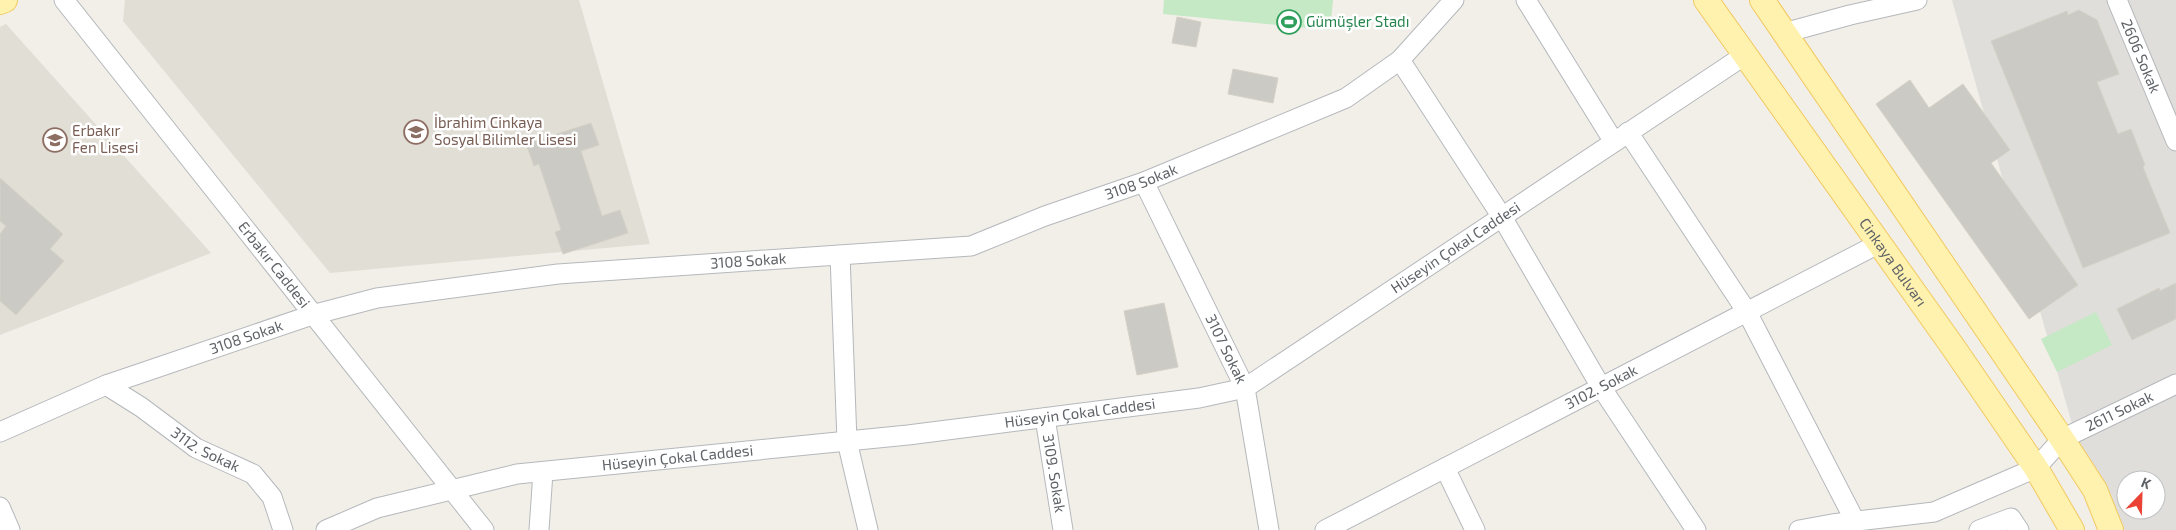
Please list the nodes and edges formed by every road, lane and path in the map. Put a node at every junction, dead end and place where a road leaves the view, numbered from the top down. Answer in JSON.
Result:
{"nodes":[{"id":1,"x":4,"y":0,"type":"edge"},
{"id":2,"x":64,"y":0,"type":"edge"},
{"id":3,"x":1454,"y":0,"type":"edge"},
{"id":4,"x":1526,"y":0,"type":"edge"},
{"id":5,"x":1706,"y":0,"type":"edge"},
{"id":6,"x":1762,"y":0,"type":"edge"},
{"id":7,"x":1917,"y":0,"type":"edge"},
{"id":8,"x":2117,"y":0,"type":"edge"},
{"id":9,"x":0,"y":2,"type":"edge"},
{"id":10,"x":1784,"y":33,"type":"junction"},
{"id":11,"x":1745,"y":56,"type":"junction"},
{"id":12,"x":1400,"y":60,"type":"junction"},
{"id":13,"x":1621,"y":137,"type":"junction"},
{"id":14,"x":2176,"y":141,"type":"edge"},
{"id":15,"x":1144,"y":182,"type":"junction"},
{"id":16,"x":1502,"y":217,"type":"junction"},
{"id":17,"x":1878,"y":244,"type":"junction"},
{"id":18,"x":840,"y":255,"type":"junction"},
{"id":19,"x":1747,"y":312,"type":"junction"},
{"id":20,"x":312,"y":314,"type":"junction"},
{"id":21,"x":2176,"y":384,"type":"edge"},
{"id":22,"x":106,"y":385,"type":"junction"},
{"id":23,"x":1601,"y":387,"type":"junction"},
{"id":24,"x":1245,"y":388,"type":"junction"},
{"id":25,"x":1045,"y":418,"type":"junction"},
{"id":26,"x":0,"y":432,"type":"edge"},
{"id":27,"x":2062,"y":439,"type":"junction"},
{"id":28,"x":847,"y":441,"type":"junction"},
{"id":29,"x":1445,"y":468,"type":"junction"},
{"id":30,"x":2036,"y":468,"type":"junction"},
{"id":31,"x":543,"y":472,"type":"junction"},
{"id":32,"x":451,"y":490,"type":"junction"},
{"id":33,"x":0,"y":506,"type":"edge"},
{"id":34,"x":1855,"y":521,"type":"junction"},
{"id":35,"x":10,"y":530,"type":"edge"},
{"id":36,"x":283,"y":530,"type":"edge"},
{"id":37,"x":326,"y":530,"type":"edge"},
{"id":38,"x":484,"y":530,"type":"edge"},
{"id":39,"x":539,"y":530,"type":"edge"},
{"id":40,"x":868,"y":530,"type":"edge"},
{"id":41,"x":1063,"y":530,"type":"edge"},
{"id":42,"x":1269,"y":530,"type":"edge"},
{"id":43,"x":1325,"y":530,"type":"edge"},
{"id":44,"x":1475,"y":530,"type":"edge"},
{"id":45,"x":1696,"y":530,"type":"edge"},
{"id":46,"x":1799,"y":530,"type":"edge"},
{"id":47,"x":1979,"y":530,"type":"edge"},
{"id":48,"x":2019,"y":530,"type":"edge"},
{"id":49,"x":2072,"y":530,"type":"edge"},
{"id":50,"x":2111,"y":530,"type":"edge"}],
"edges":[{"from":1,"to":9,"type":"main road"},
{"from":2,"to":20,"type":"street","name":"Erbakır Caddesi"},
{"from":3,"to":12,"type":"street","name":"3108 Sokak"},
{"from":4,"to":13,"type":"street"},
{"from":5,"to":11,"type":"main road","name":"Cinkaya Bulvarı"},
{"from":6,"to":10,"type":"main road"},
{"from":7,"to":10,"type":"street"},
{"from":8,"to":14,"type":"street","name":"2606 Sokak"},
{"from":10,"to":27,"type":"main road"},
{"from":11,"to":13,"type":"street","name":"Hüseyin Çokal Caddesi"},
{"from":11,"to":17,"type":"main road","name":"Cinkaya Bulvarı"},
{"from":12,"to":15,"type":"street","name":"3108 Sokak"},
{"from":12,"to":16,"type":"street"},
{"from":13,"to":16,"type":"street","name":"Hüseyin Çokal Caddesi"},
{"from":13,"to":19,"type":"street"},
{"from":15,"to":18,"type":"street","name":"3108 Sokak"},
{"from":15,"to":24,"type":"street","name":"3107 Sokak"},
{"from":16,"to":23,"type":"street"},
{"from":16,"to":24,"type":"street","name":"Hüseyin Çokal Caddesi"},
{"from":17,"to":19,"type":"street","name":"3102. Sokak"},
{"from":17,"to":30,"type":"main road","name":"Cinkaya Bulvarı"},
{"from":18,"to":20,"type":"street","name":"3108 Sokak"},
{"from":18,"to":28,"type":"street"},
{"from":19,"to":23,"type":"street","name":"3102. Sokak"},
{"from":19,"to":34,"type":"street"},
{"from":20,"to":22,"type":"street","name":"3108 Sokak"},
{"from":20,"to":32,"type":"street","name":"Erbakır Caddesi"},
{"from":21,"to":27,"type":"street","name":"2611 Sokak"},
{"from":22,"to":26,"type":"street","name":"3108 Sokak"},
{"from":22,"to":36,"type":"street","name":"3112. Sokak"},
{"from":23,"to":29,"type":"street","name":"3102. Sokak"},
{"from":23,"to":45,"type":"street"},
{"from":24,"to":25,"type":"street","name":"Hüseyin Çokal Caddesi"},
{"from":24,"to":42,"type":"street","name":"3107 Sokak"},
{"from":25,"to":28,"type":"street","name":"Hüseyin Çokal Caddesi"},
{"from":25,"to":41,"type":"street","name":"3109. Sokak"},
{"from":27,"to":30,"type":"street"},
{"from":27,"to":50,"type":"main road"},
{"from":28,"to":31,"type":"street","name":"Hüseyin Çokal Caddesi"},
{"from":28,"to":40,"type":"street"},
{"from":29,"to":43,"type":"street","name":"3102. Sokak"},
{"from":29,"to":44,"type":"street"},
{"from":30,"to":34,"type":"street"},
{"from":30,"to":49,"type":"main road","name":"Cinkaya Bulvarı"},
{"from":31,"to":32,"type":"street","name":"Hüseyin Çokal Caddesi"},
{"from":31,"to":39,"type":"street"},
{"from":32,"to":37,"type":"street","name":"Hüseyin Çokal Caddesi"},
{"from":32,"to":38,"type":"street","name":"Erbakır Caddesi"},
{"from":33,"to":35,"type":"street"},
{"from":34,"to":46,"type":"street"},
{"from":47,"to":48,"type":"street"}]}
